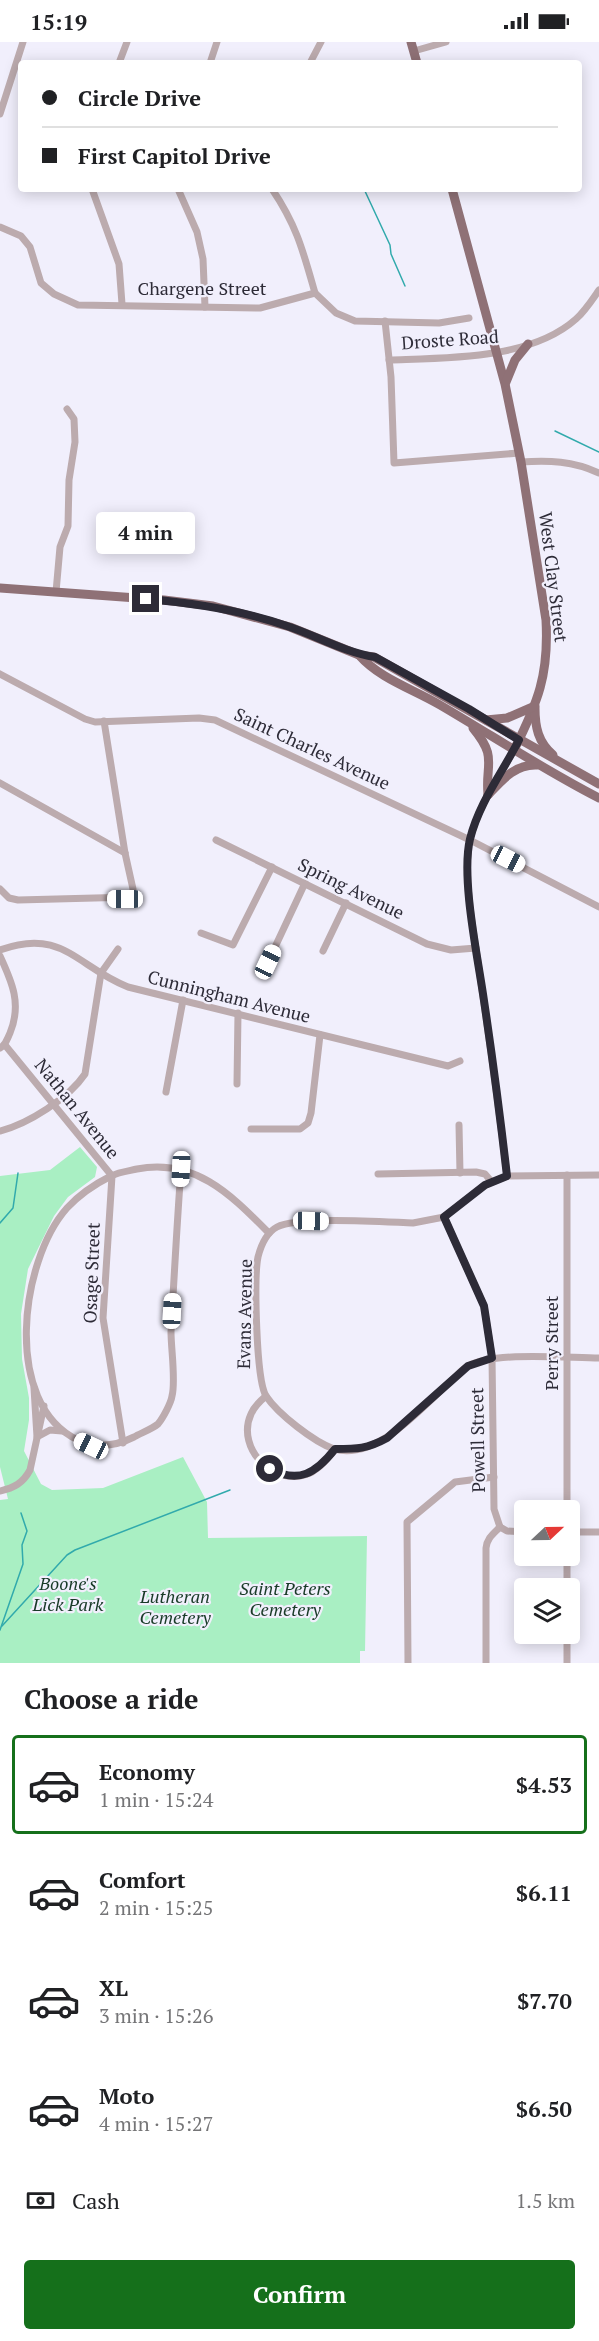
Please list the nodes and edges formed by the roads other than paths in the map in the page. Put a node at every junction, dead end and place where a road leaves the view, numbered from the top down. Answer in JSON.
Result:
{"nodes":[{"id":1,"x":22,"y":42,"type":"edge"},
{"id":2,"x":127,"y":42,"type":"edge"},
{"id":3,"x":217,"y":42,"type":"edge"},
{"id":4,"x":321,"y":42,"type":"edge"},
{"id":5,"x":446,"y":42,"type":"edge"},
{"id":6,"x":413,"y":46,"type":"edge"},
{"id":7,"x":119,"y":60,"type":"edge"},
{"id":8,"x":211,"y":60,"type":"edge"},
{"id":9,"x":312,"y":60,"type":"edge"},
{"id":10,"x":0,"y":114,"type":"edge"},
{"id":11,"x":93,"y":192,"type":"edge"},
{"id":12,"x":179,"y":192,"type":"edge"},
{"id":13,"x":274,"y":192,"type":"edge"},
{"id":14,"x":453,"y":192,"type":"edge"},
{"id":15,"x":0,"y":227,"type":"edge"},
{"id":16,"x":599,"y":290,"type":"edge"},
{"id":17,"x":315,"y":293,"type":"junction"},
{"id":18,"x":592,"y":300,"type":"junction"},
{"id":19,"x":122,"y":304,"type":"junction"},
{"id":20,"x":599,"y":305,"type":"edge"},
{"id":21,"x":205,"y":307,"type":"junction"},
{"id":22,"x":469,"y":318,"type":"dead end"},
{"id":23,"x":385,"y":321,"type":"junction"},
{"id":24,"x":528,"y":344,"type":"junction"},
{"id":25,"x":498,"y":353,"type":"junction"},
{"id":26,"x":389,"y":360,"type":"junction"},
{"id":27,"x":506,"y":384,"type":"junction"},
{"id":28,"x":68,"y":409,"type":"dead end"},
{"id":29,"x":520,"y":458,"type":"junction"},
{"id":30,"x":599,"y":472,"type":"edge"},
{"id":31,"x":0,"y":588,"type":"edge"},
{"id":32,"x":56,"y":592,"type":"junction"},
{"id":33,"x":359,"y":655,"type":"junction"},
{"id":34,"x":0,"y":674,"type":"edge"},
{"id":35,"x":535,"y":706,"type":"junction"},
{"id":36,"x":486,"y":720,"type":"junction"},
{"id":37,"x":104,"y":721,"type":"junction"},
{"id":38,"x":468,"y":722,"type":"junction"},
{"id":39,"x":519,"y":740,"type":"junction"},
{"id":40,"x":514,"y":750,"type":"junction"},
{"id":41,"x":540,"y":766,"type":"junction"},
{"id":42,"x":574,"y":771,"type":"junction"},
{"id":43,"x":0,"y":783,"type":"edge"},
{"id":44,"x":599,"y":784,"type":"edge"},
{"id":45,"x":488,"y":795,"type":"junction"},
{"id":46,"x":599,"y":798,"type":"edge"},
{"id":47,"x":216,"y":840,"type":"dead end"},
{"id":48,"x":470,"y":840,"type":"junction"},
{"id":49,"x":125,"y":853,"type":"junction"},
{"id":50,"x":272,"y":867,"type":"junction"},
{"id":51,"x":304,"y":884,"type":"junction"},
{"id":52,"x":0,"y":889,"type":"edge"},
{"id":53,"x":346,"y":903,"type":"junction"},
{"id":54,"x":599,"y":908,"type":"edge"},
{"id":55,"x":201,"y":933,"type":"dead end"},
{"id":56,"x":476,"y":948,"type":"junction"},
{"id":57,"x":118,"y":949,"type":"dead end"},
{"id":58,"x":0,"y":950,"type":"edge"},
{"id":59,"x":323,"y":951,"type":"dead end"},
{"id":60,"x":0,"y":956,"type":"edge"},
{"id":61,"x":268,"y":962,"type":"dead end"},
{"id":62,"x":101,"y":973,"type":"junction"},
{"id":63,"x":183,"y":1000,"type":"junction"},
{"id":64,"x":238,"y":1013,"type":"junction"},
{"id":65,"x":320,"y":1035,"type":"junction"},
{"id":66,"x":2,"y":1047,"type":"edge"},
{"id":67,"x":460,"y":1061,"type":"dead end"},
{"id":68,"x":237,"y":1084,"type":"dead end"},
{"id":69,"x":166,"y":1092,"type":"dead end"},
{"id":70,"x":54,"y":1104,"type":"junction"},
{"id":71,"x":459,"y":1125,"type":"dead end"},
{"id":72,"x":251,"y":1129,"type":"dead end"},
{"id":73,"x":0,"y":1131,"type":"edge"},
{"id":74,"x":181,"y":1169,"type":"junction"},
{"id":75,"x":460,"y":1173,"type":"junction"},
{"id":76,"x":378,"y":1174,"type":"dead end"},
{"id":77,"x":567,"y":1175,"type":"junction"},
{"id":78,"x":599,"y":1175,"type":"edge"},
{"id":79,"x":112,"y":1176,"type":"junction"},
{"id":80,"x":507,"y":1176,"type":"junction"},
{"id":81,"x":491,"y":1181,"type":"junction"},
{"id":82,"x":444,"y":1217,"type":"junction"},
{"id":83,"x":269,"y":1233,"type":"junction"},
{"id":84,"x":492,"y":1358,"type":"junction"},
{"id":85,"x":567,"y":1358,"type":"junction"},
{"id":86,"x":599,"y":1358,"type":"edge"},
{"id":87,"x":34,"y":1382,"type":"junction"},
{"id":88,"x":266,"y":1396,"type":"junction"},
{"id":89,"x":44,"y":1406,"type":"junction"},
{"id":90,"x":65,"y":1432,"type":"junction"},
{"id":91,"x":37,"y":1437,"type":"junction"},
{"id":92,"x":123,"y":1443,"type":"junction"},
{"id":93,"x":335,"y":1449,"type":"junction"},
{"id":94,"x":494,"y":1477,"type":"junction"},
{"id":95,"x":0,"y":1491,"type":"edge"},
{"id":96,"x":567,"y":1500,"type":"edge"},
{"id":97,"x":500,"y":1527,"type":"junction"},
{"id":98,"x":514,"y":1531,"type":"edge"},
{"id":99,"x":580,"y":1532,"type":"edge"},
{"id":100,"x":599,"y":1533,"type":"edge"},
{"id":101,"x":567,"y":1644,"type":"edge"},
{"id":102,"x":408,"y":1663,"type":"edge"},
{"id":103,"x":486,"y":1663,"type":"edge"},
{"id":104,"x":567,"y":1663,"type":"edge"}],
"edges":[{"from":1,"to":10,"type":"street"},
{"from":2,"to":7,"type":"street"},
{"from":3,"to":8,"type":"street"},
{"from":4,"to":9,"type":"street"},
{"from":5,"to":6,"type":"street"},
{"from":11,"to":19,"type":"street"},
{"from":12,"to":21,"type":"street"},
{"from":13,"to":17,"type":"street"},
{"from":14,"to":25,"type":"main road","name":"West Clay Street"},
{"from":15,"to":19,"type":"street","name":"Chargene Street"},
{"from":16,"to":18,"type":"street","name":"Droste Road"},
{"from":17,"to":21,"type":"street","name":"Chargene Street"},
{"from":17,"to":23,"type":"street"},
{"from":18,"to":20,"type":"street"},
{"from":18,"to":24,"type":"street","name":"Droste Road"},
{"from":19,"to":21,"type":"street","name":"Chargene Street"},
{"from":22,"to":23,"type":"street"},
{"from":23,"to":26,"type":"street"},
{"from":24,"to":25,"type":"street","name":"Droste Road"},
{"from":24,"to":27,"type":"main road"},
{"from":25,"to":26,"type":"street","name":"Droste Road"},
{"from":25,"to":27,"type":"main road","name":"West Clay Street"},
{"from":26,"to":29,"type":"street"},
{"from":27,"to":29,"type":"main road","name":"West Clay Street"},
{"from":28,"to":32,"type":"street"},
{"from":29,"to":30,"type":"street"},
{"from":29,"to":35,"type":"main road","name":"West Clay Street"},
{"from":31,"to":32,"type":"main road"},
{"from":32,"to":33,"type":"main road"},
{"from":33,"to":36,"type":"main road"},
{"from":33,"to":38,"type":"main road"},
{"from":34,"to":37,"type":"street","name":"Saint Charles Avenue"},
{"from":35,"to":36,"type":"main road"},
{"from":35,"to":39,"type":"main road","name":"West Clay Street"},
{"from":35,"to":42,"type":"main road"},
{"from":36,"to":39,"type":"main road"},
{"from":37,"to":48,"type":"street","name":"Saint Charles Avenue"},
{"from":37,"to":49,"type":"street"},
{"from":38,"to":40,"type":"main road"},
{"from":38,"to":45,"type":"main road"},
{"from":39,"to":40,"type":"main road","name":"West Clay Street"},
{"from":39,"to":42,"type":"main road"},
{"from":40,"to":41,"type":"main road"},
{"from":40,"to":45,"type":"street","name":"West Clay Street"},
{"from":41,"to":45,"type":"main road"},
{"from":41,"to":46,"type":"main road"},
{"from":42,"to":44,"type":"main road"},
{"from":43,"to":49,"type":"street"},
{"from":45,"to":48,"type":"street","name":"West Clay Street"},
{"from":47,"to":50,"type":"street","name":"Spring Avenue"},
{"from":48,"to":54,"type":"street","name":"Saint Charles Avenue"},
{"from":48,"to":56,"type":"street","name":"West Clay Street"},
{"from":49,"to":52,"type":"street"},
{"from":50,"to":51,"type":"street","name":"Spring Avenue"},
{"from":50,"to":55,"type":"street"},
{"from":51,"to":53,"type":"street","name":"Spring Avenue"},
{"from":51,"to":61,"type":"street"},
{"from":53,"to":56,"type":"street","name":"Spring Avenue"},
{"from":53,"to":59,"type":"street"},
{"from":56,"to":80,"type":"street","name":"West Clay Street"},
{"from":57,"to":62,"type":"street"},
{"from":58,"to":62,"type":"street","name":"Cunningham Avenue"},
{"from":60,"to":66,"type":"street"},
{"from":62,"to":63,"type":"street","name":"Cunningham Avenue"},
{"from":62,"to":70,"type":"street"},
{"from":63,"to":64,"type":"street","name":"Cunningham Avenue"},
{"from":63,"to":69,"type":"street"},
{"from":64,"to":65,"type":"street","name":"Cunningham Avenue"},
{"from":64,"to":68,"type":"street"},
{"from":65,"to":67,"type":"street","name":"Cunningham Avenue"},
{"from":65,"to":72,"type":"street"},
{"from":66,"to":70,"type":"street","name":"Nathan Avenue"},
{"from":70,"to":73,"type":"street"},
{"from":70,"to":79,"type":"street","name":"Nathan Avenue"},
{"from":71,"to":75,"type":"street"},
{"from":74,"to":79,"type":"street","name":"Nathan Avenue"},
{"from":74,"to":83,"type":"street","name":"Nathan Avenue"},
{"from":74,"to":92,"type":"street"},
{"from":75,"to":76,"type":"street"},
{"from":75,"to":81,"type":"street"},
{"from":77,"to":78,"type":"street"},
{"from":77,"to":80,"type":"street"},
{"from":77,"to":85,"type":"street","name":"Perry Street"},
{"from":79,"to":87,"type":"street"},
{"from":79,"to":92,"type":"street","name":"Osage Street"},
{"from":80,"to":81,"type":"street"},
{"from":81,"to":82,"type":"street"},
{"from":82,"to":83,"type":"street"},
{"from":82,"to":84,"type":"street","name":"Powell Street"},
{"from":83,"to":88,"type":"street","name":"Evans Avenue"},
{"from":84,"to":85,"type":"street"},
{"from":84,"to":93,"type":"street"},
{"from":84,"to":94,"type":"street","name":"Powell Street"},
{"from":85,"to":86,"type":"street"},
{"from":85,"to":96,"type":"street","name":"Perry Street"},
{"from":87,"to":89,"type":"street"},
{"from":87,"to":91,"type":"street"},
{"from":88,"to":93,"type":"street"},
{"from":88,"to":93,"type":"street"},
{"from":89,"to":90,"type":"street"},
{"from":89,"to":91,"type":"street"},
{"from":90,"to":91,"type":"street"},
{"from":90,"to":92,"type":"street"},
{"from":91,"to":95,"type":"street"},
{"from":94,"to":97,"type":"street","name":"Powell Street"},
{"from":94,"to":102,"type":"street"},
{"from":97,"to":98,"type":"street"},
{"from":97,"to":103,"type":"street"},
{"from":99,"to":100,"type":"street"},
{"from":101,"to":104,"type":"street"}]}
